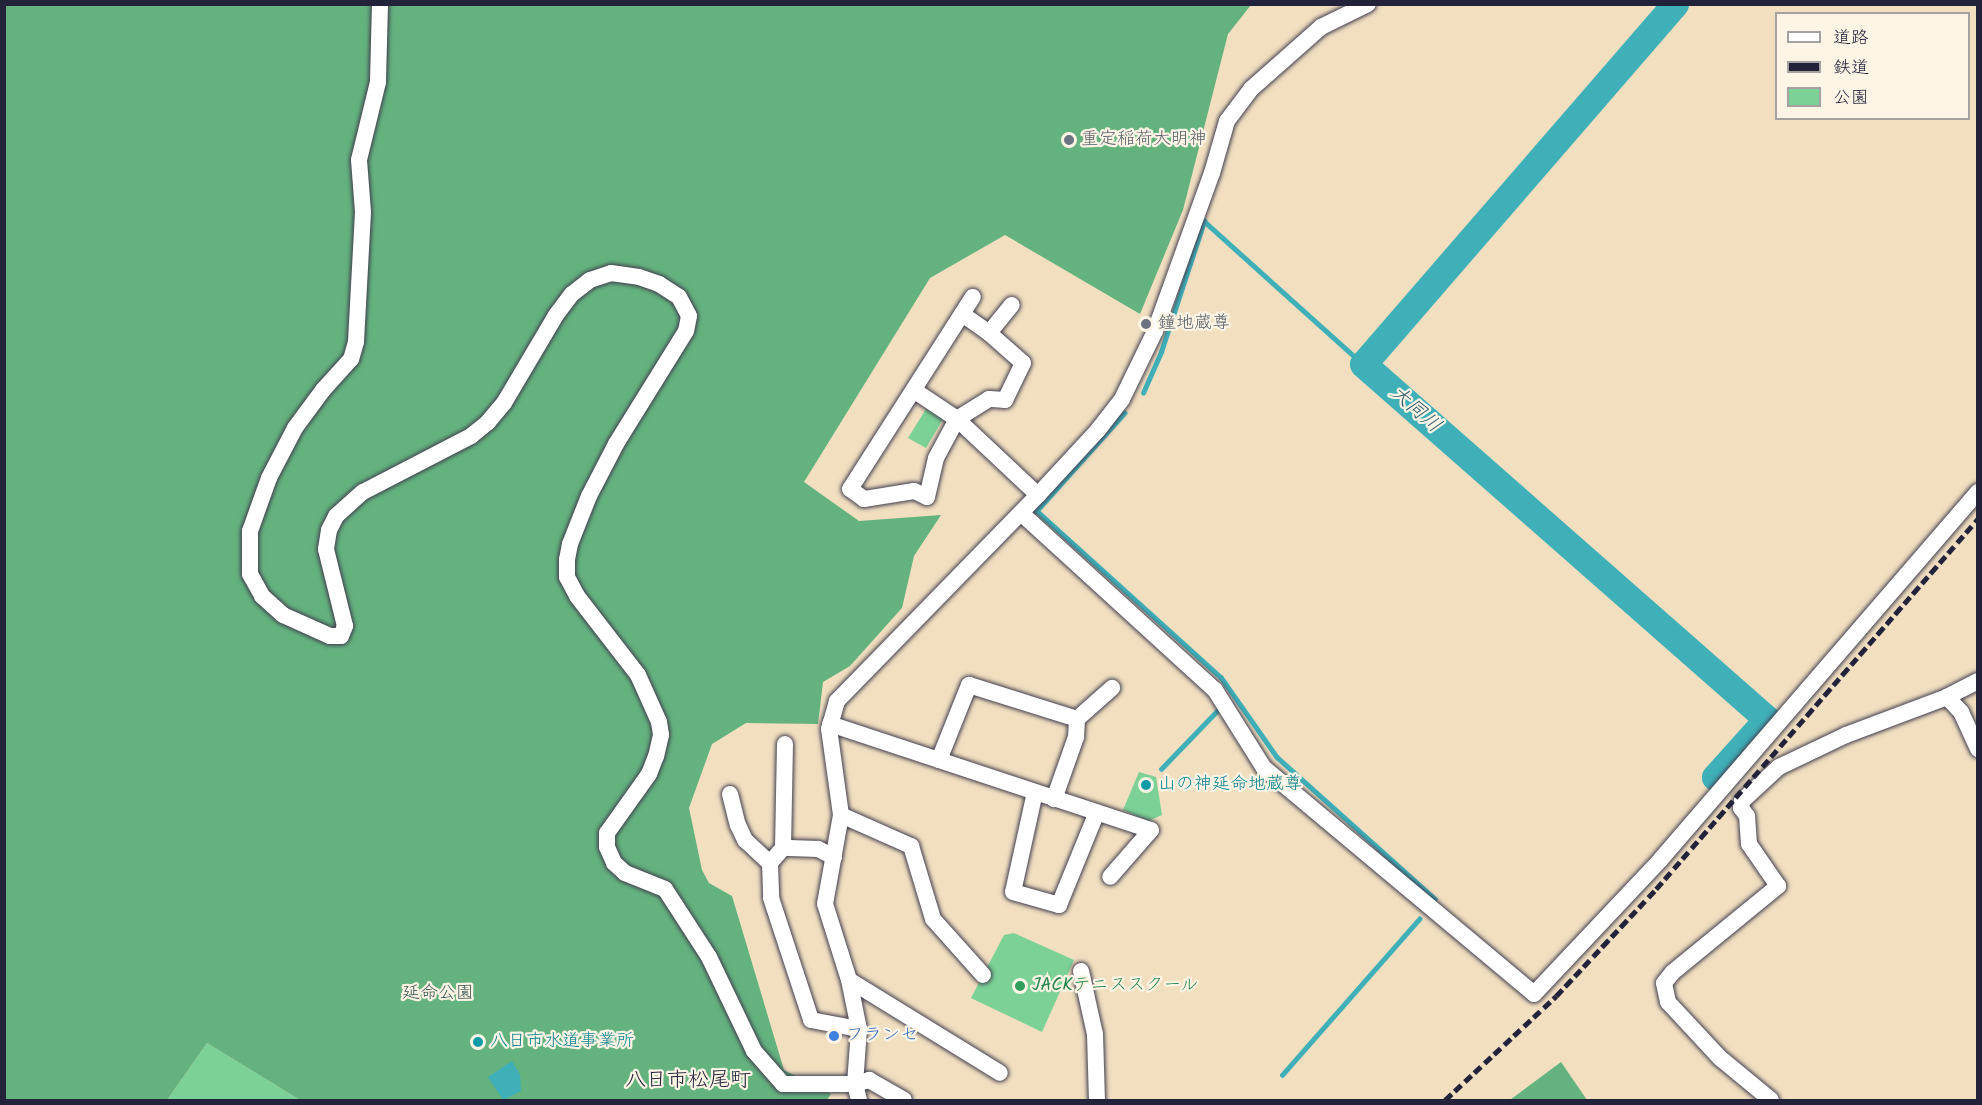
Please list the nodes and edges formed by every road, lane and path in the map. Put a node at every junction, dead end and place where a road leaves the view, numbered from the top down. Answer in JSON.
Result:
{"nodes":[{"id":1,"x":380,"y":4,"type":"edge"},
{"id":2,"x":1368,"y":4,"type":"edge"},
{"id":3,"x":973,"y":297,"type":"dead end"},
{"id":4,"x":1012,"y":305,"type":"dead end"},
{"id":5,"x":962,"y":314,"type":"junction"},
{"id":6,"x":989,"y":333,"type":"junction"},
{"id":7,"x":915,"y":391,"type":"junction"},
{"id":8,"x":957,"y":419,"type":"junction"},
{"id":9,"x":1977,"y":492,"type":"edge"},
{"id":10,"x":1038,"y":495,"type":"junction"},
{"id":11,"x":1021,"y":513,"type":"junction"},
{"id":12,"x":1977,"y":681,"type":"edge"},
{"id":13,"x":1112,"y":688,"type":"dead end"},
{"id":14,"x":1947,"y":697,"type":"junction"},
{"id":15,"x":1077,"y":719,"type":"junction"},
{"id":16,"x":830,"y":724,"type":"junction"},
{"id":17,"x":785,"y":744,"type":"dead end"},
{"id":18,"x":1977,"y":749,"type":"edge"},
{"id":19,"x":939,"y":760,"type":"junction"},
{"id":20,"x":1035,"y":792,"type":"junction"},
{"id":21,"x":730,"y":794,"type":"dead end"},
{"id":22,"x":1054,"y":799,"type":"junction"},
{"id":23,"x":1097,"y":812,"type":"junction"},
{"id":24,"x":842,"y":815,"type":"junction"},
{"id":25,"x":783,"y":848,"type":"junction"},
{"id":26,"x":834,"y":857,"type":"junction"},
{"id":27,"x":770,"y":863,"type":"junction"},
{"id":28,"x":1110,"y":877,"type":"dead end"},
{"id":29,"x":1081,"y":971,"type":"dead end"},
{"id":30,"x":983,"y":975,"type":"dead end"},
{"id":31,"x":849,"y":980,"type":"junction"},
{"id":32,"x":860,"y":1029,"type":"junction"},
{"id":33,"x":1000,"y":1072,"type":"dead end"},
{"id":34,"x":857,"y":1093,"type":"edge"},
{"id":35,"x":904,"y":1101,"type":"edge"},
{"id":36,"x":1097,"y":1101,"type":"edge"},
{"id":37,"x":1772,"y":1101,"type":"edge"}],
"edges":[{"from":1,"to":34,"type":"street"},
{"from":2,"to":10,"type":"street"},
{"from":3,"to":5,"type":"street"},
{"from":4,"to":6,"type":"street"},
{"from":5,"to":6,"type":"street"},
{"from":5,"to":7,"type":"street"},
{"from":6,"to":8,"type":"street"},
{"from":7,"to":8,"type":"street"},
{"from":7,"to":8,"type":"street"},
{"from":8,"to":10,"type":"street"},
{"from":9,"to":11,"type":"street"},
{"from":10,"to":11,"type":"street"},
{"from":11,"to":16,"type":"street"},
{"from":12,"to":14,"type":"street"},
{"from":13,"to":15,"type":"street"},
{"from":14,"to":18,"type":"street"},
{"from":14,"to":37,"type":"street"},
{"from":15,"to":19,"type":"street"},
{"from":15,"to":22,"type":"street"},
{"from":16,"to":19,"type":"street"},
{"from":16,"to":24,"type":"street"},
{"from":17,"to":25,"type":"street"},
{"from":19,"to":20,"type":"street"},
{"from":20,"to":22,"type":"street"},
{"from":20,"to":23,"type":"street"},
{"from":21,"to":27,"type":"street"},
{"from":22,"to":23,"type":"street"},
{"from":23,"to":28,"type":"street"},
{"from":24,"to":26,"type":"street"},
{"from":24,"to":30,"type":"street"},
{"from":25,"to":26,"type":"street"},
{"from":25,"to":27,"type":"street"},
{"from":26,"to":31,"type":"street"},
{"from":27,"to":32,"type":"street"},
{"from":29,"to":36,"type":"street"},
{"from":31,"to":32,"type":"street"},
{"from":31,"to":33,"type":"street"},
{"from":32,"to":34,"type":"street"},
{"from":34,"to":35,"type":"street"}]}
